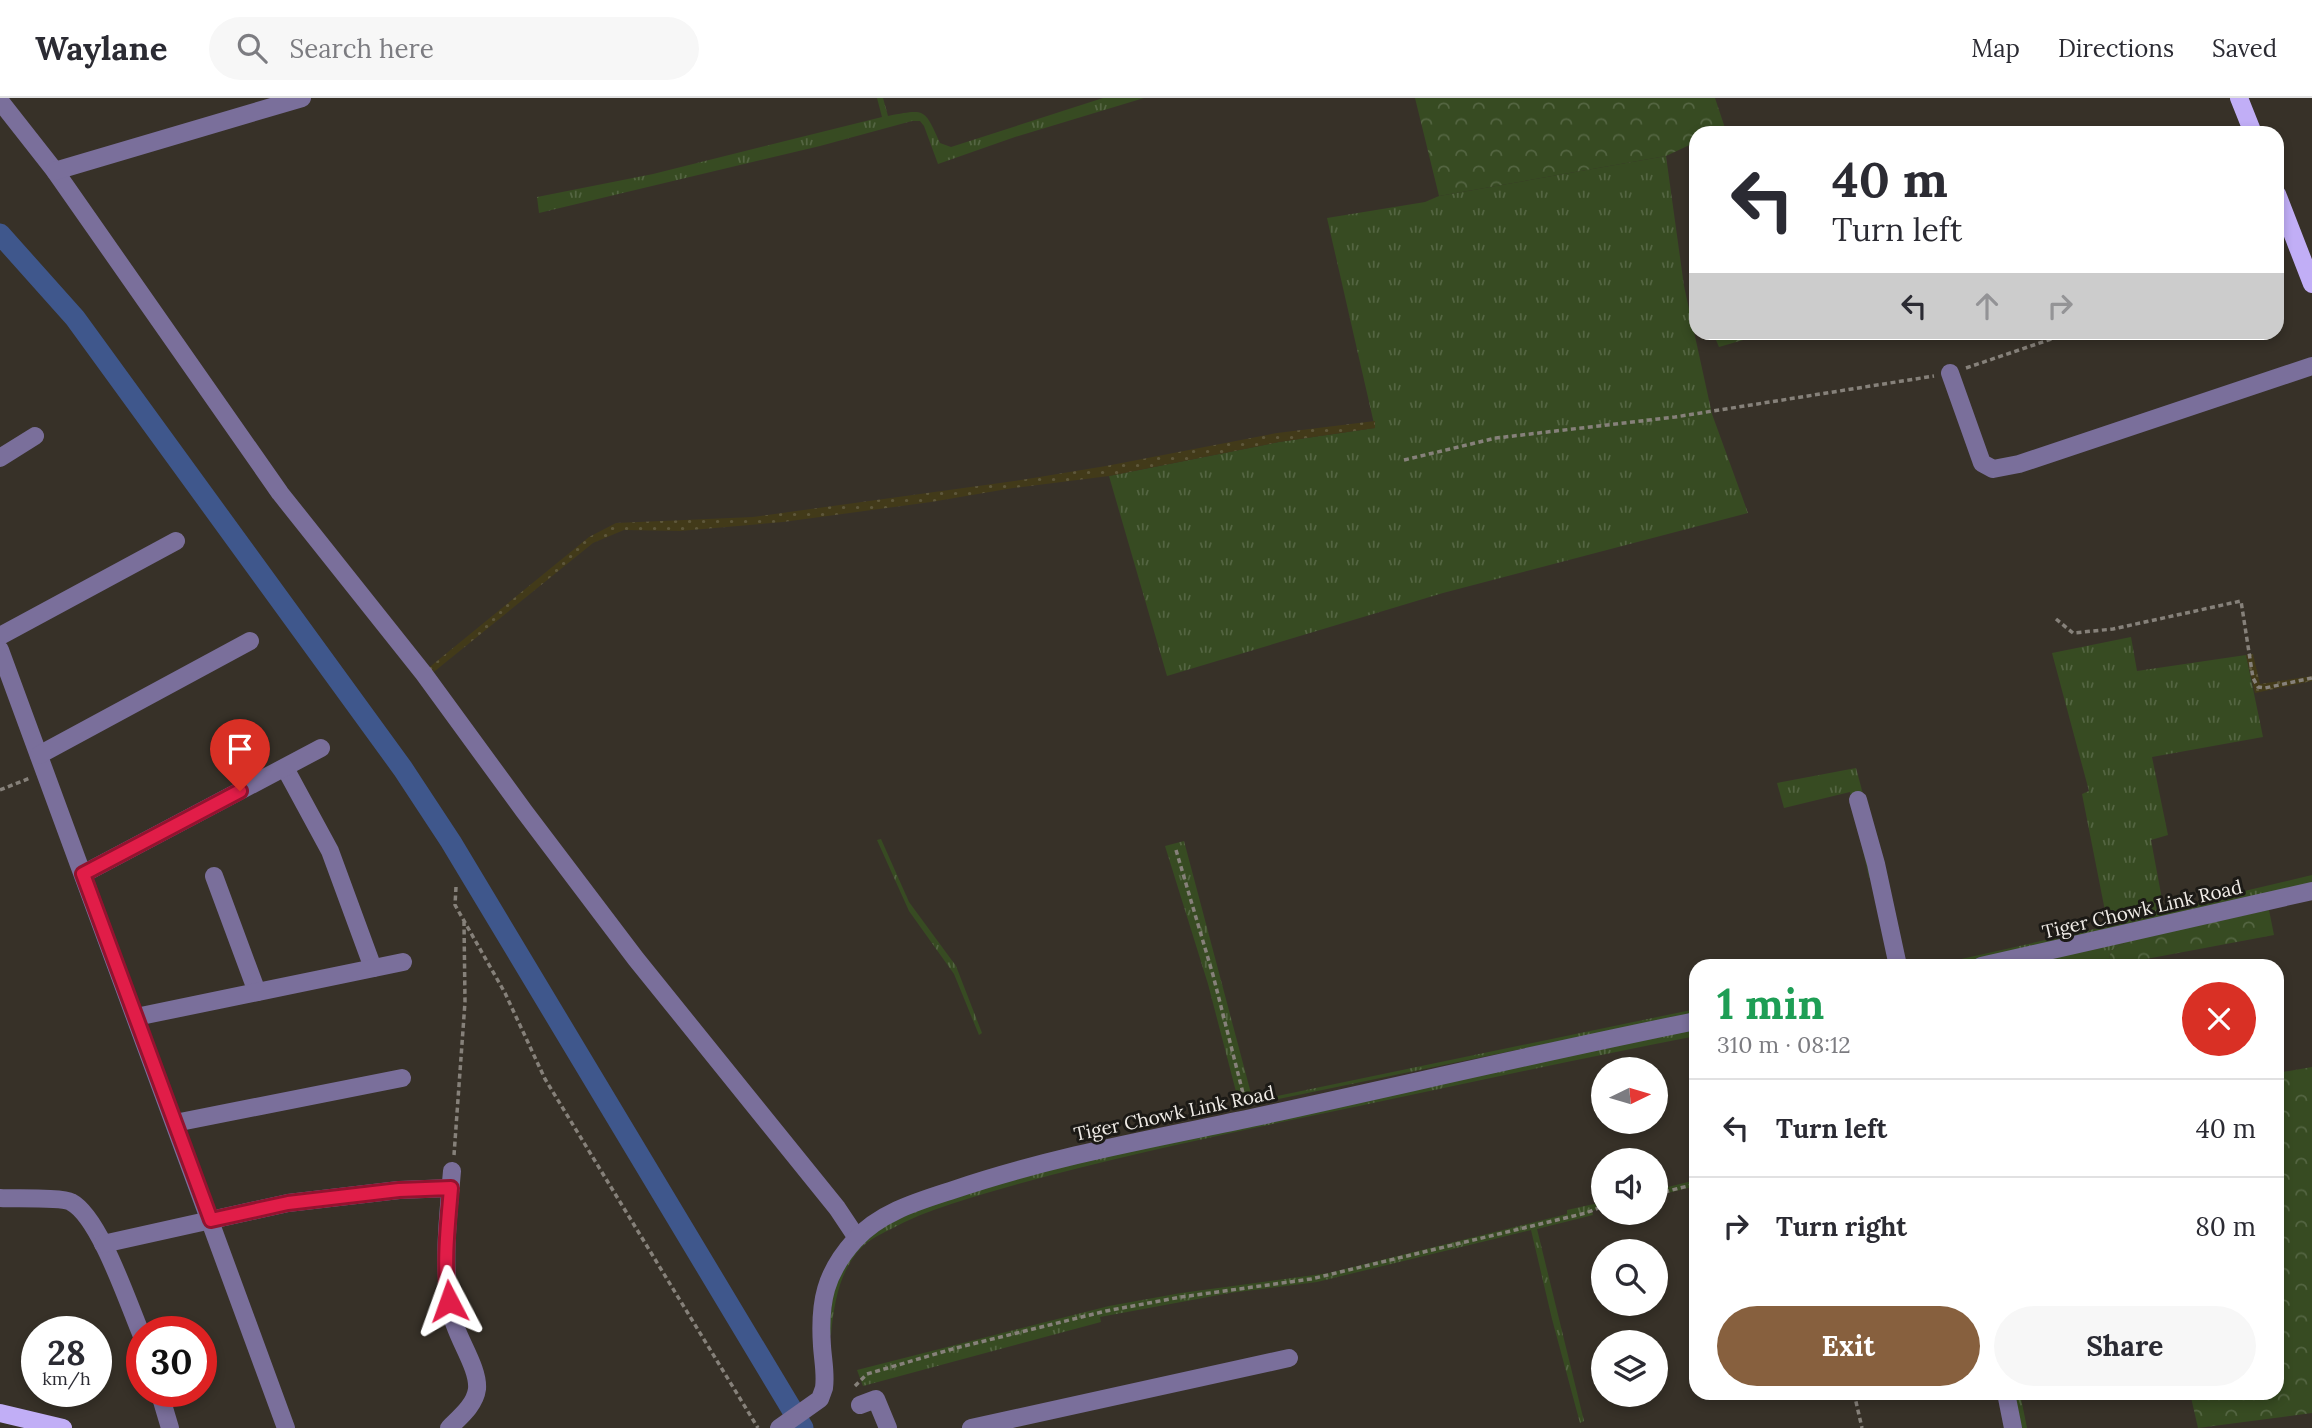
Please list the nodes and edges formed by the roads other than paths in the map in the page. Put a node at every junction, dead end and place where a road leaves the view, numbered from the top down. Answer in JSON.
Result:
{"nodes":[{"id":1,"x":302,"y":98,"type":"edge"},
{"id":2,"x":2239,"y":98,"type":"edge"},
{"id":3,"x":0,"y":101,"type":"edge"},
{"id":4,"x":2250,"y":126,"type":"edge"},
{"id":5,"x":55,"y":171,"type":"junction"},
{"id":6,"x":2284,"y":212,"type":"edge"},
{"id":7,"x":2312,"y":284,"type":"edge"},
{"id":8,"x":2312,"y":366,"type":"edge"},
{"id":9,"x":1950,"y":373,"type":"road end"},
{"id":10,"x":35,"y":436,"type":"dead end"},
{"id":11,"x":0,"y":458,"type":"edge"},
{"id":12,"x":176,"y":541,"type":"dead end"},
{"id":13,"x":0,"y":636,"type":"edge"},
{"id":14,"x":250,"y":641,"type":"dead end"},
{"id":15,"x":0,"y":650,"type":"edge"},
{"id":16,"x":321,"y":748,"type":"dead end"},
{"id":17,"x":39,"y":755,"type":"junction"},
{"id":18,"x":285,"y":768,"type":"junction"},
{"id":19,"x":1858,"y":800,"type":"dead end"},
{"id":20,"x":83,"y":874,"type":"junction"},
{"id":21,"x":214,"y":876,"type":"dead end"},
{"id":22,"x":2312,"y":891,"type":"edge"},
{"id":23,"x":1896,"y":959,"type":"edge"},
{"id":24,"x":2012,"y":959,"type":"edge"},
{"id":25,"x":403,"y":962,"type":"dead end"},
{"id":26,"x":373,"y":968,"type":"junction"},
{"id":27,"x":257,"y":992,"type":"junction"},
{"id":28,"x":136,"y":1017,"type":"junction"},
{"id":29,"x":1689,"y":1023,"type":"edge"},
{"id":30,"x":402,"y":1078,"type":"dead end"},
{"id":31,"x":175,"y":1123,"type":"junction"},
{"id":32,"x":0,"y":1198,"type":"edge"},
{"id":33,"x":211,"y":1220,"type":"junction"},
{"id":34,"x":857,"y":1238,"type":"junction"},
{"id":35,"x":103,"y":1244,"type":"junction"},
{"id":36,"x":134,"y":1316,"type":"edge"},
{"id":37,"x":1289,"y":1358,"type":"dead end"},
{"id":38,"x":855,"y":1398,"type":"road end"},
{"id":39,"x":2007,"y":1400,"type":"edge"},
{"id":40,"x":164,"y":1407,"type":"edge"},
{"id":41,"x":0,"y":1413,"type":"edge"},
{"id":42,"x":780,"y":1427,"type":"edge"},
{"id":43,"x":63,"y":1428,"type":"edge"},
{"id":44,"x":170,"y":1428,"type":"edge"},
{"id":45,"x":286,"y":1428,"type":"edge"},
{"id":46,"x":449,"y":1428,"type":"edge"},
{"id":47,"x":888,"y":1428,"type":"edge"},
{"id":48,"x":971,"y":1428,"type":"edge"},
{"id":49,"x":2013,"y":1428,"type":"edge"}],
"edges":[{"from":1,"to":5,"type":"street"},
{"from":2,"to":4,"type":"main road"},
{"from":3,"to":5,"type":"street"},
{"from":5,"to":34,"type":"street"},
{"from":6,"to":7,"type":"main road"},
{"from":8,"to":9,"type":"street"},
{"from":10,"to":11,"type":"street"},
{"from":12,"to":13,"type":"street"},
{"from":14,"to":17,"type":"street"},
{"from":15,"to":17,"type":"street"},
{"from":16,"to":18,"type":"street"},
{"from":17,"to":20,"type":"street"},
{"from":18,"to":20,"type":"street"},
{"from":18,"to":26,"type":"street"},
{"from":19,"to":23,"type":"street"},
{"from":20,"to":28,"type":"street"},
{"from":21,"to":27,"type":"street"},
{"from":22,"to":24,"type":"street","name":"Tiger Chowk Link Road"},
{"from":25,"to":26,"type":"street"},
{"from":26,"to":27,"type":"street"},
{"from":27,"to":28,"type":"street"},
{"from":28,"to":31,"type":"street"},
{"from":29,"to":34,"type":"street","name":"Tiger Chowk Link Road"},
{"from":30,"to":31,"type":"street"},
{"from":31,"to":33,"type":"street"},
{"from":32,"to":35,"type":"street"},
{"from":33,"to":35,"type":"street"},
{"from":33,"to":45,"type":"street"},
{"from":33,"to":46,"type":"street"},
{"from":34,"to":42,"type":"street","name":"Tiger Chowk Link Road"},
{"from":35,"to":36,"type":"street"},
{"from":37,"to":48,"type":"street"},
{"from":38,"to":47,"type":"street"},
{"from":39,"to":49,"type":"street"},
{"from":40,"to":44,"type":"street"},
{"from":41,"to":43,"type":"main road"}]}
